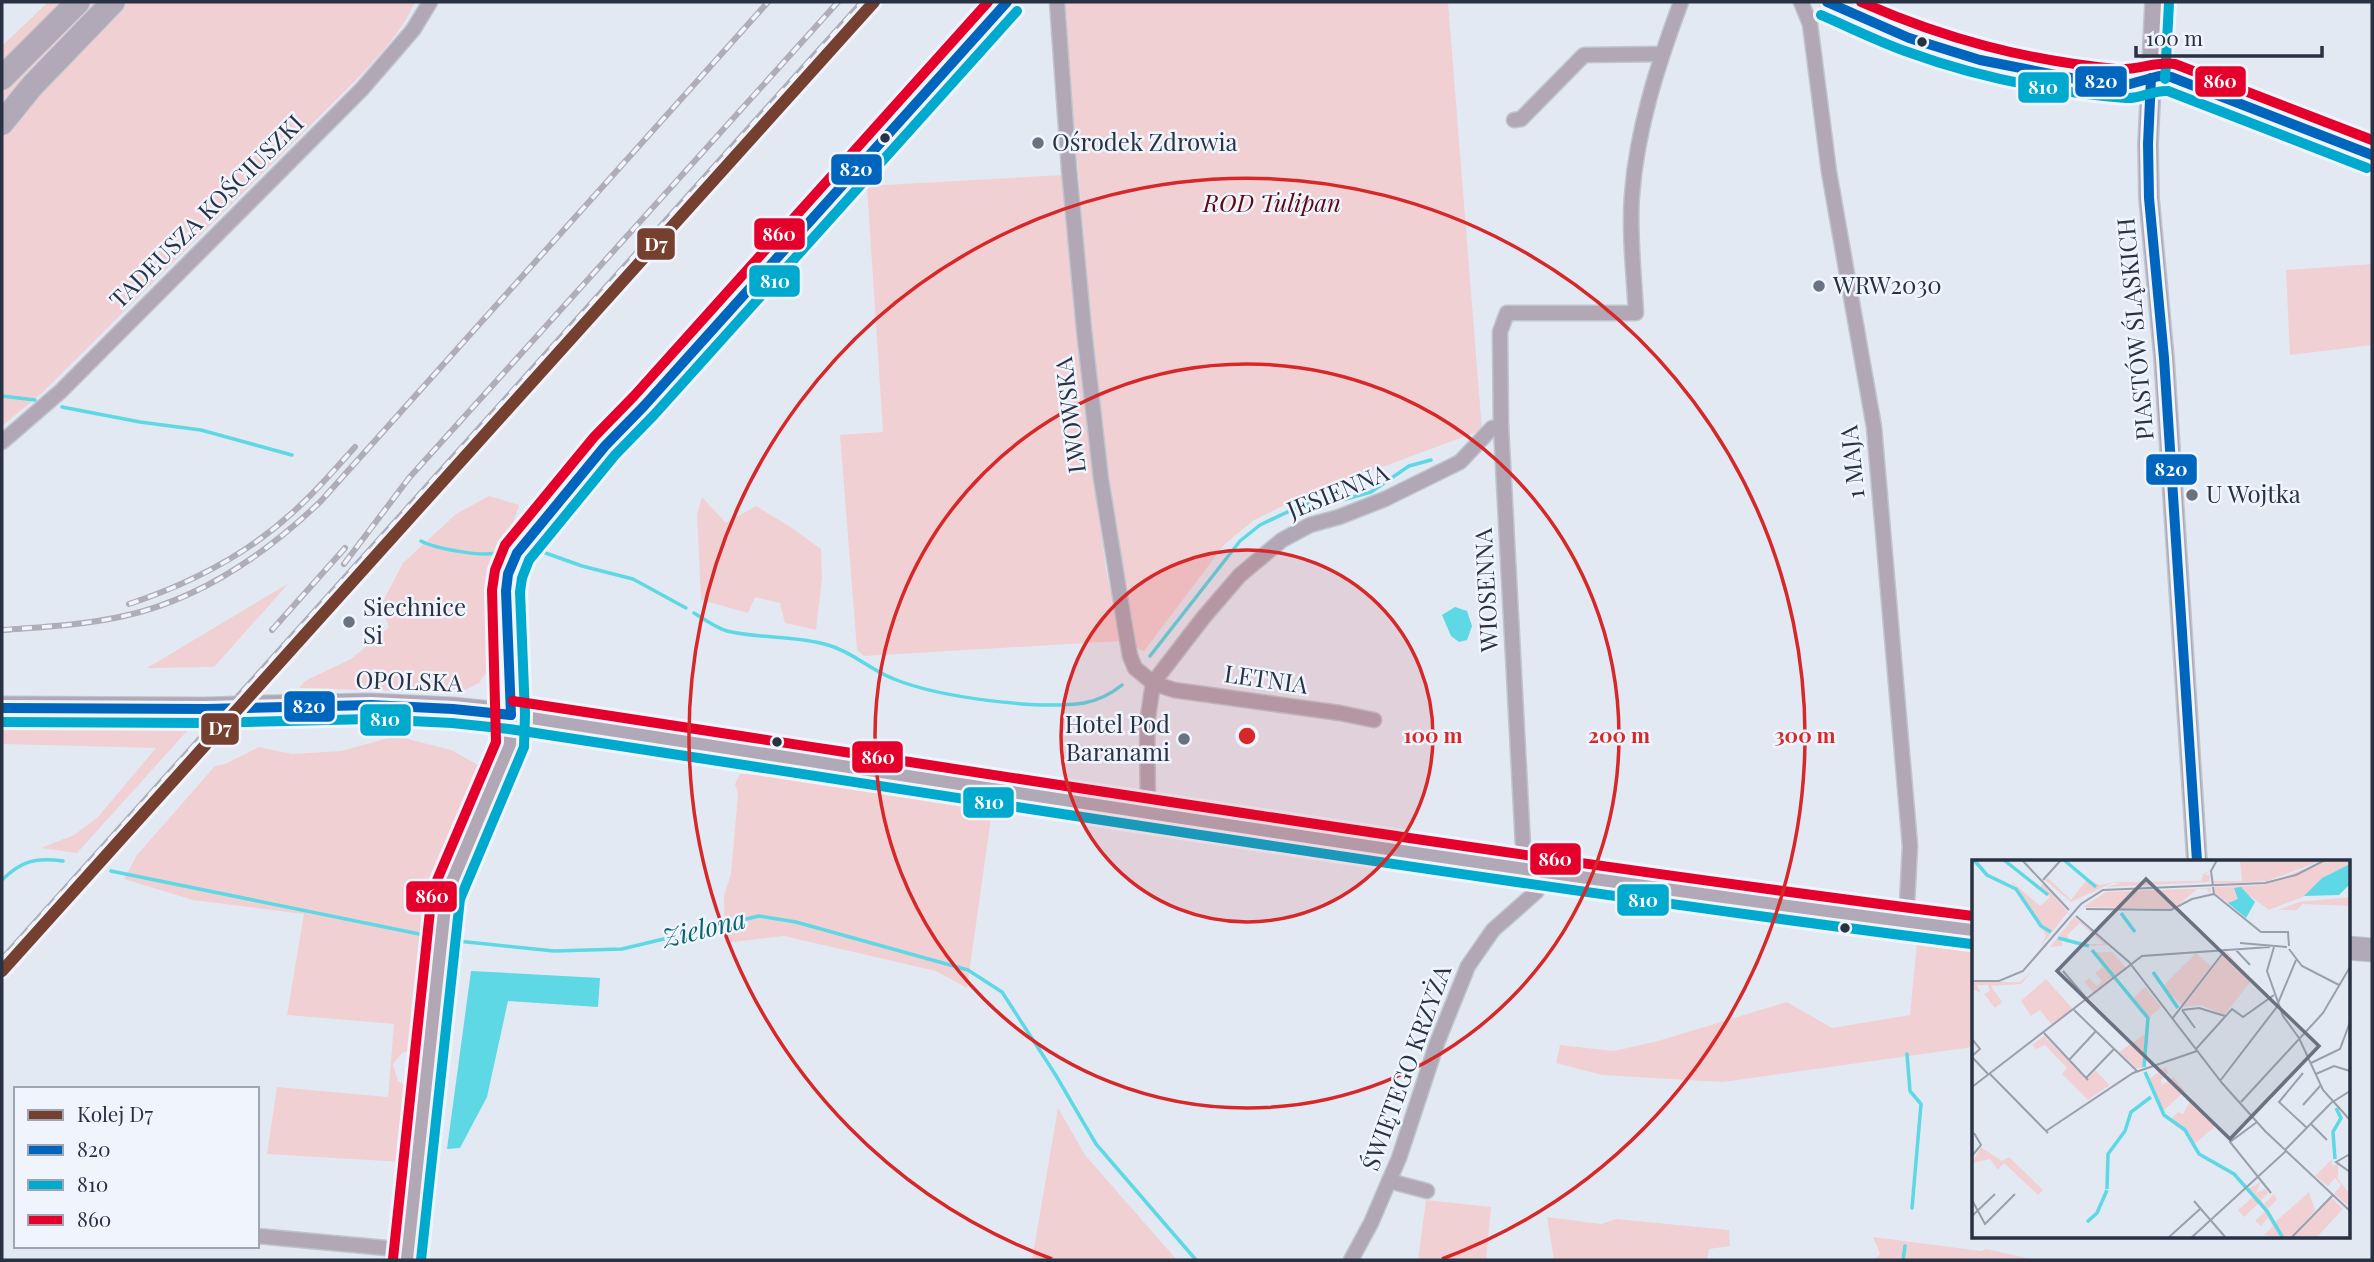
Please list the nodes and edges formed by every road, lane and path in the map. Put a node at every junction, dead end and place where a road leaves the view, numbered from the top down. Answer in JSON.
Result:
{"nodes":[{"id":1,"x":78,"y":2,"type":"edge"},
{"id":2,"x":113,"y":2,"type":"edge"},
{"id":3,"x":430,"y":2,"type":"edge"},
{"id":4,"x":1007,"y":2,"type":"edge"},
{"id":5,"x":1056,"y":2,"type":"edge"},
{"id":6,"x":1681,"y":2,"type":"edge"},
{"id":7,"x":1801,"y":2,"type":"edge"},
{"id":8,"x":1827,"y":2,"type":"edge"},
{"id":9,"x":2155,"y":2,"type":"edge"},
{"id":10,"x":1662,"y":54,"type":"junction"},
{"id":11,"x":2,"y":78,"type":"edge"},
{"id":12,"x":2151,"y":78,"type":"junction"},
{"id":13,"x":1514,"y":120,"type":"dead end"},
{"id":14,"x":2,"y":123,"type":"edge"},
{"id":15,"x":2372,"y":155,"type":"edge"},
{"id":16,"x":1501,"y":426,"type":"junction"},
{"id":17,"x":2,"y":442,"type":"edge"},
{"id":18,"x":1153,"y":683,"type":"junction"},
{"id":19,"x":2,"y":708,"type":"edge"},
{"id":20,"x":511,"y":715,"type":"junction"},
{"id":21,"x":1374,"y":720,"type":"dead end"},
{"id":22,"x":1147,"y":811,"type":"junction"},
{"id":23,"x":2197,"y":860,"type":"edge"},
{"id":24,"x":1532,"y":868,"type":"junction"},
{"id":25,"x":1906,"y":923,"type":"junction"},
{"id":26,"x":1972,"y":930,"type":"edge"},
{"id":27,"x":2350,"y":948,"type":"edge"},
{"id":28,"x":2372,"y":950,"type":"edge"},
{"id":29,"x":1389,"y":1181,"type":"junction"},
{"id":30,"x":1427,"y":1191,"type":"dead end"},
{"id":31,"x":259,"y":1236,"type":"edge"},
{"id":32,"x":408,"y":1255,"type":"edge"},
{"id":33,"x":1351,"y":1260,"type":"edge"}],
"edges":[{"from":1,"to":11,"type":"main road"},
{"from":2,"to":14,"type":"main road"},
{"from":3,"to":17,"type":"street","name":"TADEUSZA KOŚCIUSZKI"},
{"from":4,"to":20,"type":"street"},
{"from":5,"to":18,"type":"street","name":"LWOWSKA"},
{"from":6,"to":10,"type":"street"},
{"from":7,"to":25,"type":"street","name":"1 MAJA"},
{"from":8,"to":12,"type":"street"},
{"from":9,"to":12,"type":"street","name":"PIASTÓW ŚLĄSKICH"},
{"from":10,"to":13,"type":"street"},
{"from":10,"to":16,"type":"street","name":"WIOSENNA"},
{"from":12,"to":15,"type":"street"},
{"from":12,"to":23,"type":"street","name":"PIASTÓW ŚLĄSKICH"},
{"from":16,"to":18,"type":"street","name":"JESIENNA"},
{"from":16,"to":24,"type":"street","name":"WIOSENNA"},
{"from":18,"to":21,"type":"street","name":"LETNIA"},
{"from":18,"to":22,"type":"street"},
{"from":19,"to":20,"type":"main road","name":"OPOLSKA","bridge":true},
{"from":20,"to":22,"type":"main road","name":"OPOLSKA"},
{"from":20,"to":32,"type":"street"},
{"from":22,"to":24,"type":"main road","name":"OPOLSKA"},
{"from":24,"to":25,"type":"main road","name":"OPOLSKA"},
{"from":24,"to":29,"type":"street","name":"ŚWIĘTEGO KRZYŻA"},
{"from":25,"to":26,"type":"main road","name":"OPOLSKA"},
{"from":27,"to":28,"type":"main road"},
{"from":29,"to":30,"type":"street"},
{"from":29,"to":33,"type":"street","name":"ŚWIĘTEGO KRZYŻA"},
{"from":31,"to":32,"type":"street"}]}
